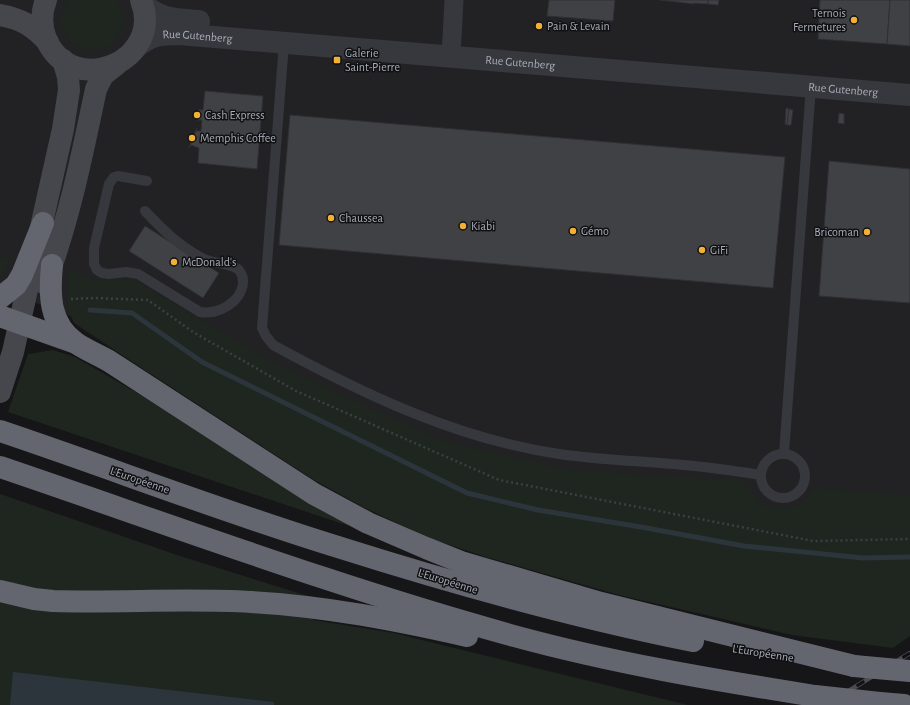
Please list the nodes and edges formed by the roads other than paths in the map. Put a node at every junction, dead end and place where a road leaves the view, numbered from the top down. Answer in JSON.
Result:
{"nodes":[{"id":1,"x":41,"y":0,"type":"edge"},
{"id":2,"x":46,"y":0,"type":"edge"},
{"id":3,"x":454,"y":0,"type":"edge"},
{"id":4,"x":141,"y":2,"type":"edge"},
{"id":5,"x":0,"y":8,"type":"edge"},
{"id":6,"x":0,"y":15,"type":"edge"},
{"id":7,"x":48,"y":42,"type":"junction"},
{"id":8,"x":284,"y":43,"type":"junction"},
{"id":9,"x":135,"y":48,"type":"junction"},
{"id":10,"x":451,"y":50,"type":"junction"},
{"id":11,"x":63,"y":60,"type":"junction"},
{"id":12,"x":117,"y":64,"type":"junction"},
{"id":13,"x":910,"y":81,"type":"edge"},
{"id":14,"x":811,"y":86,"type":"junction"},
{"id":15,"x":910,"y":95,"type":"edge"},
{"id":16,"x":147,"y":181,"type":"dead end"},
{"id":17,"x":145,"y":211,"type":"dead end"},
{"id":18,"x":43,"y":223,"type":"junction"},
{"id":19,"x":52,"y":265,"type":"junction"},
{"id":20,"x":0,"y":298,"type":"edge"},
{"id":21,"x":16,"y":321,"type":"edge"},
{"id":22,"x":76,"y":344,"type":"junction"},
{"id":23,"x":0,"y":392,"type":"edge"},
{"id":24,"x":0,"y":432,"type":"edge"},
{"id":25,"x":784,"y":453,"type":"junction"},
{"id":26,"x":0,"y":467,"type":"edge"},
{"id":27,"x":760,"y":475,"type":"junction"},
{"id":28,"x":0,"y":591,"type":"edge"},
{"id":29,"x":580,"y":652,"type":"junction"},
{"id":30,"x":854,"y":666,"type":"junction"},
{"id":31,"x":910,"y":671,"type":"edge"},
{"id":32,"x":904,"y":705,"type":"edge"}],
"edges":[{"from":1,"to":5,"type":"main road"},
{"from":2,"to":7,"type":"main road"},
{"from":3,"to":10,"type":"street"},
{"from":4,"to":9,"type":"main road"},
{"from":4,"to":10,"type":"street","name":"Rue Gutenberg"},
{"from":6,"to":7,"type":"main road"},
{"from":7,"to":11,"type":"main road"},
{"from":8,"to":9,"type":"street","name":"Rue Gutenberg"},
{"from":8,"to":10,"type":"street","name":"Rue Gutenberg"},
{"from":8,"to":27,"type":"lane"},
{"from":9,"to":12,"type":"main road"},
{"from":10,"to":13,"type":"street","name":"Rue Gutenberg"},
{"from":10,"to":14,"type":"street","name":"Rue Gutenberg"},
{"from":11,"to":12,"type":"main road"},
{"from":11,"to":18,"type":"main road"},
{"from":12,"to":19,"type":"main road"},
{"from":14,"to":15,"type":"street","name":"Rue Gutenberg"},
{"from":14,"to":25,"type":"lane"},
{"from":16,"to":17,"type":"lane"},
{"from":18,"to":20,"type":"highway"},
{"from":18,"to":21,"type":"main road"},
{"from":19,"to":21,"type":"main road"},
{"from":19,"to":22,"type":"highway"},
{"from":21,"to":22,"type":"highway"},
{"from":21,"to":23,"type":"main road"},
{"from":22,"to":30,"type":"highway"},
{"from":24,"to":30,"type":"highway","name":"L'Européenne"},
{"from":25,"to":27,"type":"lane"},
{"from":25,"to":27,"type":"lane"},
{"from":26,"to":29,"type":"highway"},
{"from":28,"to":29,"type":"highway"},
{"from":29,"to":32,"type":"highway","bridge":true},
{"from":30,"to":31,"type":"highway","name":"L'Européenne","bridge":true}]}
